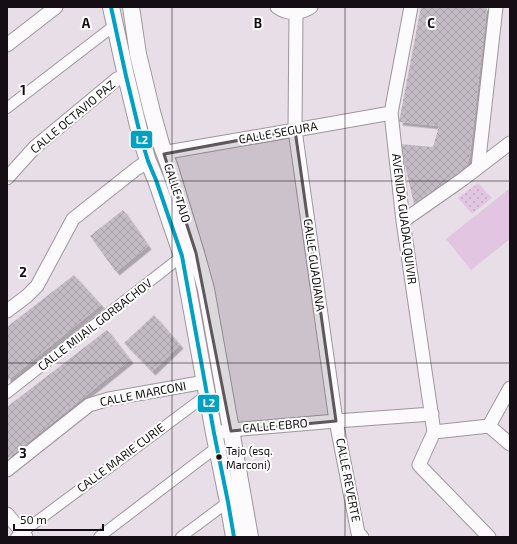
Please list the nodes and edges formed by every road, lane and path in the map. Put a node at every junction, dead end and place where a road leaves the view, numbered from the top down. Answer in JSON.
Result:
{"nodes":[{"id":1,"x":56,"y":7,"type":"edge"},
{"id":2,"x":111,"y":7,"type":"edge"},
{"id":3,"x":131,"y":7,"type":"edge"},
{"id":4,"x":277,"y":7,"type":"edge"},
{"id":5,"x":311,"y":7,"type":"edge"},
{"id":6,"x":411,"y":7,"type":"edge"},
{"id":7,"x":496,"y":7,"type":"edge"},
{"id":8,"x":296,"y":13,"type":"junction"},
{"id":9,"x":115,"y":25,"type":"junction"},
{"id":10,"x":7,"y":45,"type":"edge"},
{"id":11,"x":126,"y":76,"type":"junction"},
{"id":12,"x":7,"y":108,"type":"edge"},
{"id":13,"x":391,"y":113,"type":"junction"},
{"id":14,"x":295,"y":130,"type":"junction"},
{"id":15,"x":510,"y":143,"type":"edge"},
{"id":16,"x":164,"y":154,"type":"junction"},
{"id":17,"x":148,"y":161,"type":"junction"},
{"id":18,"x":478,"y":167,"type":"junction"},
{"id":19,"x":7,"y":178,"type":"edge"},
{"id":20,"x":403,"y":221,"type":"junction"},
{"id":21,"x":182,"y":256,"type":"junction"},
{"id":22,"x":7,"y":311,"type":"edge"},
{"id":23,"x":222,"y":379,"type":"junction"},
{"id":24,"x":206,"y":388,"type":"junction"},
{"id":25,"x":510,"y":388,"type":"edge"},
{"id":26,"x":7,"y":393,"type":"edge"},
{"id":27,"x":432,"y":414,"type":"junction"},
{"id":28,"x":336,"y":421,"type":"junction"},
{"id":29,"x":489,"y":426,"type":"junction"},
{"id":30,"x":231,"y":430,"type":"junction"},
{"id":31,"x":434,"y":432,"type":"junction"},
{"id":32,"x":216,"y":440,"type":"junction"},
{"id":33,"x":510,"y":444,"type":"edge"},
{"id":34,"x":7,"y":470,"type":"edge"},
{"id":35,"x":228,"y":502,"type":"junction"},
{"id":36,"x":7,"y":514,"type":"edge"},
{"id":37,"x":21,"y":535,"type":"edge"},
{"id":38,"x":99,"y":537,"type":"edge"},
{"id":39,"x":181,"y":537,"type":"edge"},
{"id":40,"x":234,"y":537,"type":"edge"},
{"id":41,"x":250,"y":537,"type":"edge"},
{"id":42,"x":362,"y":537,"type":"edge"},
{"id":43,"x":489,"y":537,"type":"edge"}],
"edges":[{"from":1,"to":10,"type":"street"},
{"from":2,"to":9,"type":"street","name":"CALLE TAJO"},
{"from":3,"to":16,"type":"street","name":"CALLE TAJO"},
{"from":4,"to":8,"type":"street"},
{"from":5,"to":8,"type":"street"},
{"from":6,"to":13,"type":"street","name":"AVENIDA GUADALQUIVIR"},
{"from":7,"to":18,"type":"street"},
{"from":8,"to":14,"type":"street","name":"CALLE GUADIANA"},
{"from":9,"to":11,"type":"street","name":"CALLE TAJO"},
{"from":9,"to":12,"type":"street"},
{"from":11,"to":17,"type":"street","name":"CALLE TAJO"},
{"from":11,"to":19,"type":"street","name":"CALLE OCTAVIO PAZ"},
{"from":13,"to":14,"type":"street","name":"CALLE SEGURA"},
{"from":13,"to":20,"type":"street","name":"AVENIDA GUADALQUIVIR"},
{"from":14,"to":16,"type":"street","name":"CALLE SEGURA"},
{"from":14,"to":28,"type":"street","name":"CALLE GUADIANA"},
{"from":15,"to":18,"type":"street"},
{"from":16,"to":23,"type":"street","name":"CALLE TAJO"},
{"from":17,"to":21,"type":"street","name":"CALLE TAJO"},
{"from":17,"to":22,"type":"street"},
{"from":18,"to":20,"type":"street"},
{"from":20,"to":27,"type":"street","name":"AVENIDA GUADALQUIVIR"},
{"from":21,"to":24,"type":"street","name":"CALLE TAJO"},
{"from":21,"to":26,"type":"street","name":"CALLE MIJAIL GORBACHOV"},
{"from":23,"to":24,"type":"street"},
{"from":23,"to":30,"type":"street","name":"CALLE TAJO"},
{"from":24,"to":32,"type":"street","name":"CALLE TAJO"},
{"from":24,"to":34,"type":"street","name":"CALLE MARCONI"},
{"from":24,"to":37,"type":"street","name":"CALLE MARIE CURIE"},
{"from":25,"to":29,"type":"street"},
{"from":27,"to":28,"type":"street"},
{"from":27,"to":31,"type":"street","name":"AVENIDA GUADALQUIVIR"},
{"from":28,"to":30,"type":"street","name":"CALLE EBRO"},
{"from":28,"to":42,"type":"street","name":"CALLE REVERTE"},
{"from":29,"to":31,"type":"street"},
{"from":29,"to":33,"type":"street"},
{"from":30,"to":32,"type":"street","name":"CALLE EBRO"},
{"from":30,"to":41,"type":"street","name":"CALLE TAJO"},
{"from":31,"to":43,"type":"street"},
{"from":32,"to":35,"type":"street","name":"CALLE TAJO"},
{"from":32,"to":38,"type":"street"},
{"from":35,"to":39,"type":"street"},
{"from":35,"to":40,"type":"street","name":"CALLE TAJO"},
{"from":36,"to":37,"type":"street"}]}
